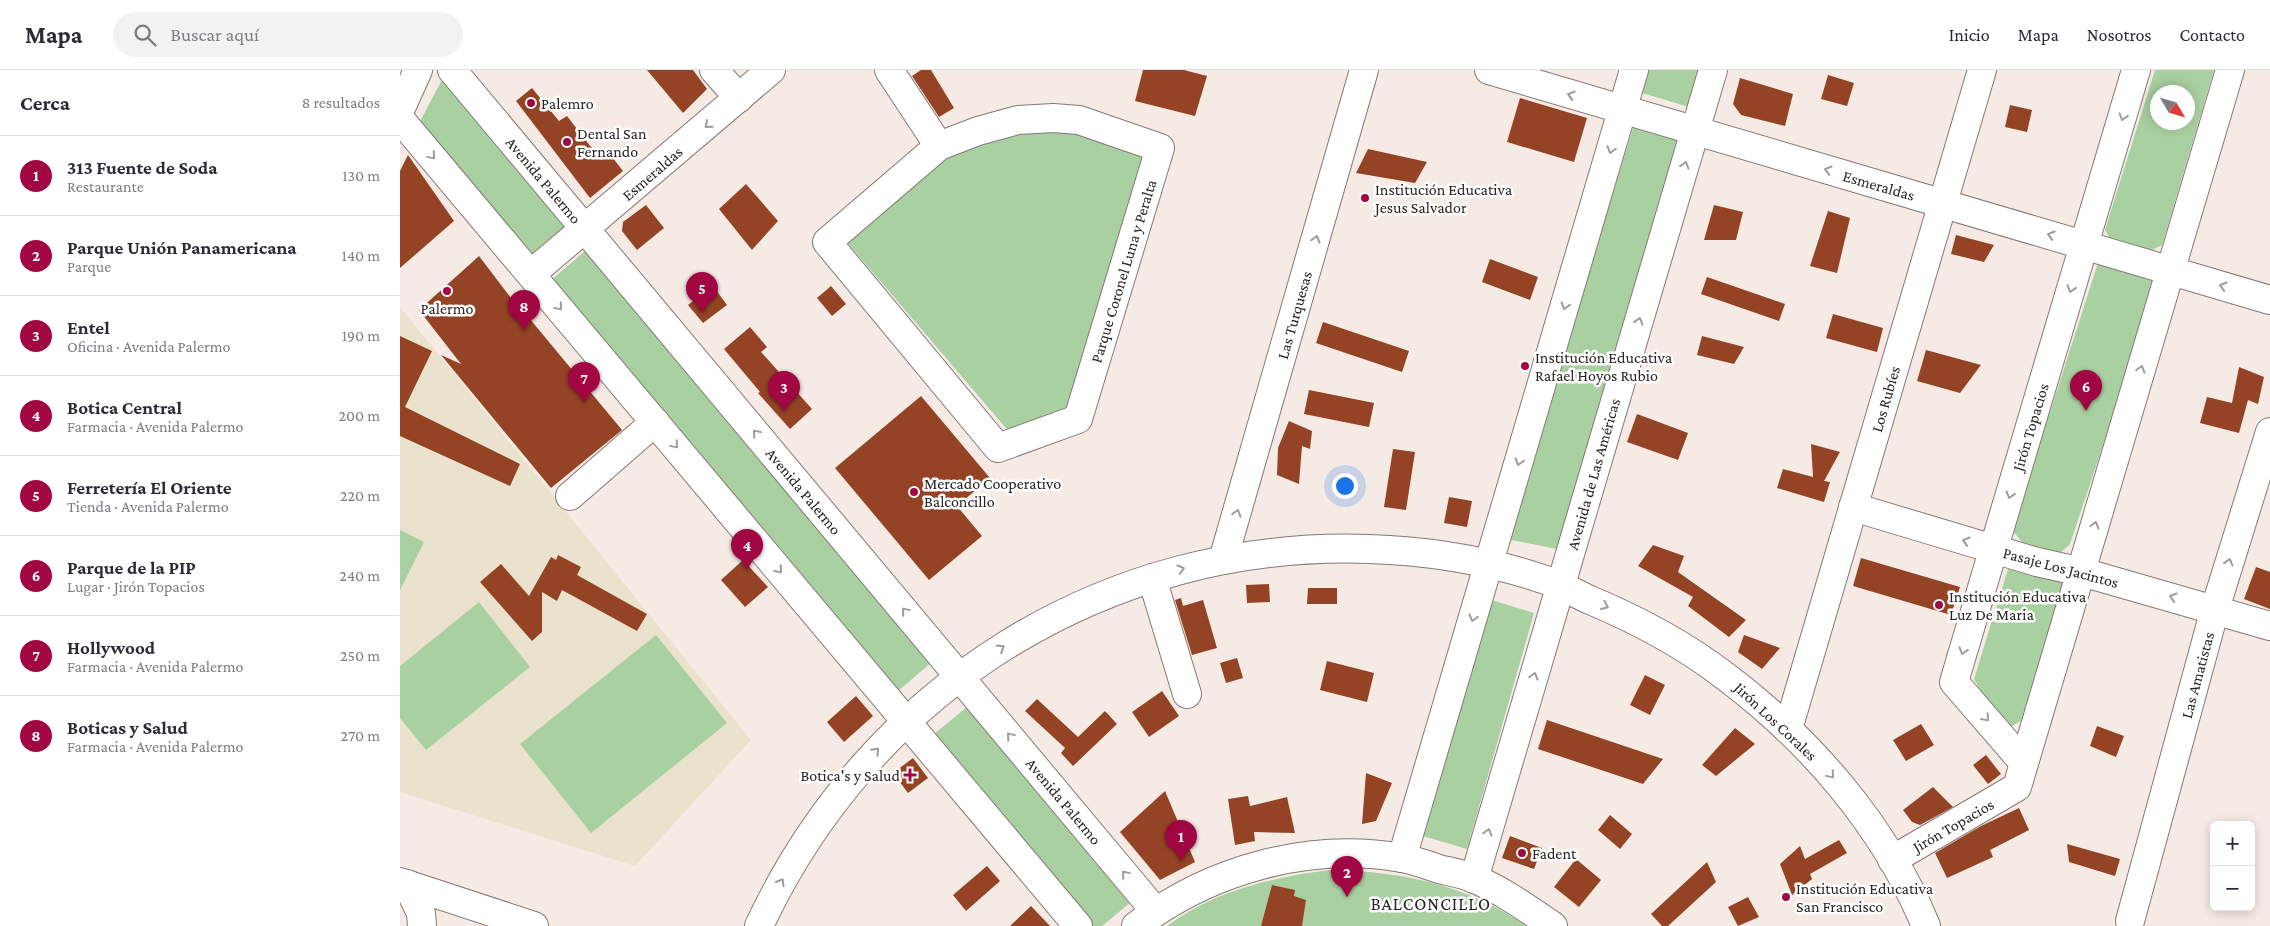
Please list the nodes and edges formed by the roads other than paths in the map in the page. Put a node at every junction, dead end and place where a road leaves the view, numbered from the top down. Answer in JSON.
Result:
{"nodes":[{"id":1,"x":418,"y":70,"type":"edge"},
{"id":2,"x":452,"y":70,"type":"edge"},
{"id":3,"x":714,"y":70,"type":"edge"},
{"id":4,"x":771,"y":70,"type":"edge"},
{"id":5,"x":889,"y":70,"type":"edge"},
{"id":6,"x":1364,"y":70,"type":"edge"},
{"id":7,"x":1488,"y":70,"type":"edge"},
{"id":8,"x":1634,"y":70,"type":"edge"},
{"id":9,"x":1713,"y":70,"type":"edge"},
{"id":10,"x":1982,"y":70,"type":"edge"},
{"id":11,"x":2136,"y":70,"type":"edge"},
{"id":12,"x":2230,"y":70,"type":"edge"},
{"id":13,"x":739,"y":98,"type":"junction"},
{"id":14,"x":400,"y":110,"type":"edge"},
{"id":15,"x":1622,"y":110,"type":"junction"},
{"id":16,"x":400,"y":119,"type":"edge"},
{"id":17,"x":1695,"y":131,"type":"junction"},
{"id":18,"x":939,"y":146,"type":"junction"},
{"id":19,"x":1943,"y":203,"type":"junction"},
{"id":20,"x":586,"y":230,"type":"junction"},
{"id":21,"x":2084,"y":245,"type":"junction"},
{"id":22,"x":2170,"y":271,"type":"junction"},
{"id":23,"x":531,"y":274,"type":"junction"},
{"id":24,"x":2270,"y":300,"type":"edge"},
{"id":25,"x":655,"y":422,"type":"junction"},
{"id":26,"x":2270,"y":432,"type":"edge"},
{"id":27,"x":570,"y":496,"type":"dead end"},
{"id":28,"x":1853,"y":507,"type":"junction"},
{"id":29,"x":1994,"y":549,"type":"junction"},
{"id":30,"x":1223,"y":560,"type":"junction"},
{"id":31,"x":1489,"y":564,"type":"junction"},
{"id":32,"x":2082,"y":572,"type":"junction"},
{"id":33,"x":1152,"y":578,"type":"junction"},
{"id":34,"x":1560,"y":586,"type":"junction"},
{"id":35,"x":2215,"y":609,"type":"junction"},
{"id":36,"x":2270,"y":626,"type":"edge"},
{"id":37,"x":960,"y":676,"type":"junction"},
{"id":38,"x":1187,"y":694,"type":"dead end"},
{"id":39,"x":906,"y":721,"type":"junction"},
{"id":40,"x":1788,"y":729,"type":"junction"},
{"id":41,"x":2024,"y":762,"type":"junction"},
{"id":42,"x":1402,"y":858,"type":"junction"},
{"id":43,"x":1892,"y":860,"type":"junction"},
{"id":44,"x":1474,"y":879,"type":"junction"},
{"id":45,"x":404,"y":883,"type":"edge"},
{"id":46,"x":471,"y":917,"type":"edge"},
{"id":47,"x":1146,"y":919,"type":"edge"},
{"id":48,"x":2128,"y":924,"type":"edge"},
{"id":49,"x":422,"y":926,"type":"edge"},
{"id":50,"x":534,"y":926,"type":"edge"},
{"id":51,"x":759,"y":926,"type":"edge"},
{"id":52,"x":1078,"y":926,"type":"edge"},
{"id":53,"x":1553,"y":926,"type":"edge"},
{"id":54,"x":1926,"y":926,"type":"edge"}],
"edges":[{"from":1,"to":14,"type":"street"},
{"from":2,"to":20,"type":"street","name":"Avenida Palermo"},
{"from":3,"to":13,"type":"street"},
{"from":4,"to":13,"type":"street","name":"Esmeraldas"},
{"from":5,"to":18,"type":"street"},
{"from":30,"to":6,"type":"street","name":"Las Turquesas","one_way":true},
{"from":15,"to":7,"type":"street","name":"Esmeraldas","one_way":true},
{"from":8,"to":15,"type":"street"},
{"from":9,"to":17,"type":"street","name":"Avenida de Las Américas"},
{"from":10,"to":19,"type":"street","name":"Los Rubíes"},
{"from":11,"to":21,"type":"street","name":"Jirón Topacios","one_way":true},
{"from":12,"to":22,"type":"street","name":"Jirón Topacios"},
{"from":13,"to":20,"type":"street","name":"Esmeraldas","one_way":true},
{"from":15,"to":17,"type":"street","name":"Esmeraldas"},
{"from":15,"to":31,"type":"street","one_way":true},
{"from":16,"to":23,"type":"street","one_way":true},
{"from":19,"to":17,"type":"street","name":"Esmeraldas","one_way":true},
{"from":34,"to":17,"type":"street","name":"Avenida de Las Américas","one_way":true},
{"from":18,"to":18,"type":"street","name":"Parque Coronel Luna y Peralta"},
{"from":21,"to":19,"type":"street","name":"Esmeraldas","one_way":true},
{"from":19,"to":28,"type":"street","name":"Los Rubíes"},
{"from":20,"to":23,"type":"street","name":"Esmeraldas"},
{"from":37,"to":20,"type":"street","name":"Avenida Palermo","one_way":true},
{"from":21,"to":22,"type":"street","name":"Esmeraldas"},
{"from":21,"to":29,"type":"street","name":"Jirón Topacios","one_way":true},
{"from":24,"to":22,"type":"street","name":"Esmeraldas","one_way":true},
{"from":32,"to":22,"type":"street","name":"Jirón Topacios","one_way":true},
{"from":23,"to":25,"type":"street","one_way":true},
{"from":25,"to":27,"type":"street"},
{"from":25,"to":39,"type":"street","one_way":true},
{"from":35,"to":26,"type":"street","name":"Las Amatistas","one_way":true},
{"from":29,"to":28,"type":"street","name":"Pasaje Los Jacintos","one_way":true},
{"from":28,"to":40,"type":"street","name":"Los Rubíes"},
{"from":29,"to":32,"type":"street","name":"Pasaje Los Jacintos"},
{"from":29,"to":41,"type":"street","name":"Jirón Topacios","one_way":true},
{"from":30,"to":31,"type":"street","name":"Jirón Los Corales"},
{"from":33,"to":30,"type":"street","name":"Jirón Los Corales","one_way":true},
{"from":31,"to":34,"type":"street","name":"Jirón Los Corales"},
{"from":31,"to":42,"type":"street","one_way":true},
{"from":35,"to":32,"type":"street","name":"Pasaje Los Jacintos","one_way":true},
{"from":32,"to":41,"type":"street","name":"Jirón Topacios"},
{"from":37,"to":33,"type":"street","name":"Jirón Los Corales","one_way":true},
{"from":33,"to":38,"type":"street"},
{"from":34,"to":40,"type":"street","name":"Jirón Los Corales","one_way":true},
{"from":44,"to":34,"type":"street","name":"Avenida de Las Américas","one_way":true},
{"from":35,"to":36,"type":"street","name":"Pasaje Los Jacintos"},
{"from":35,"to":48,"type":"street","name":"Las Amatistas"},
{"from":37,"to":39,"type":"street","name":"Jirón Los Corales"},
{"from":47,"to":37,"type":"street","name":"Avenida Palermo","one_way":true},
{"from":51,"to":39,"type":"street","name":"Jirón Los Corales","one_way":true},
{"from":39,"to":52,"type":"street"},
{"from":40,"to":43,"type":"street","name":"Jirón Los Corales","one_way":true},
{"from":41,"to":43,"type":"street","name":"Jirón Topacios"},
{"from":42,"to":44,"type":"street"},
{"from":42,"to":47,"type":"street"},
{"from":43,"to":54,"type":"street","name":"Jirón Los Corales"},
{"from":44,"to":53,"type":"street"},
{"from":45,"to":46,"type":"street"},
{"from":45,"to":49,"type":"street"},
{"from":46,"to":50,"type":"street"}]}
